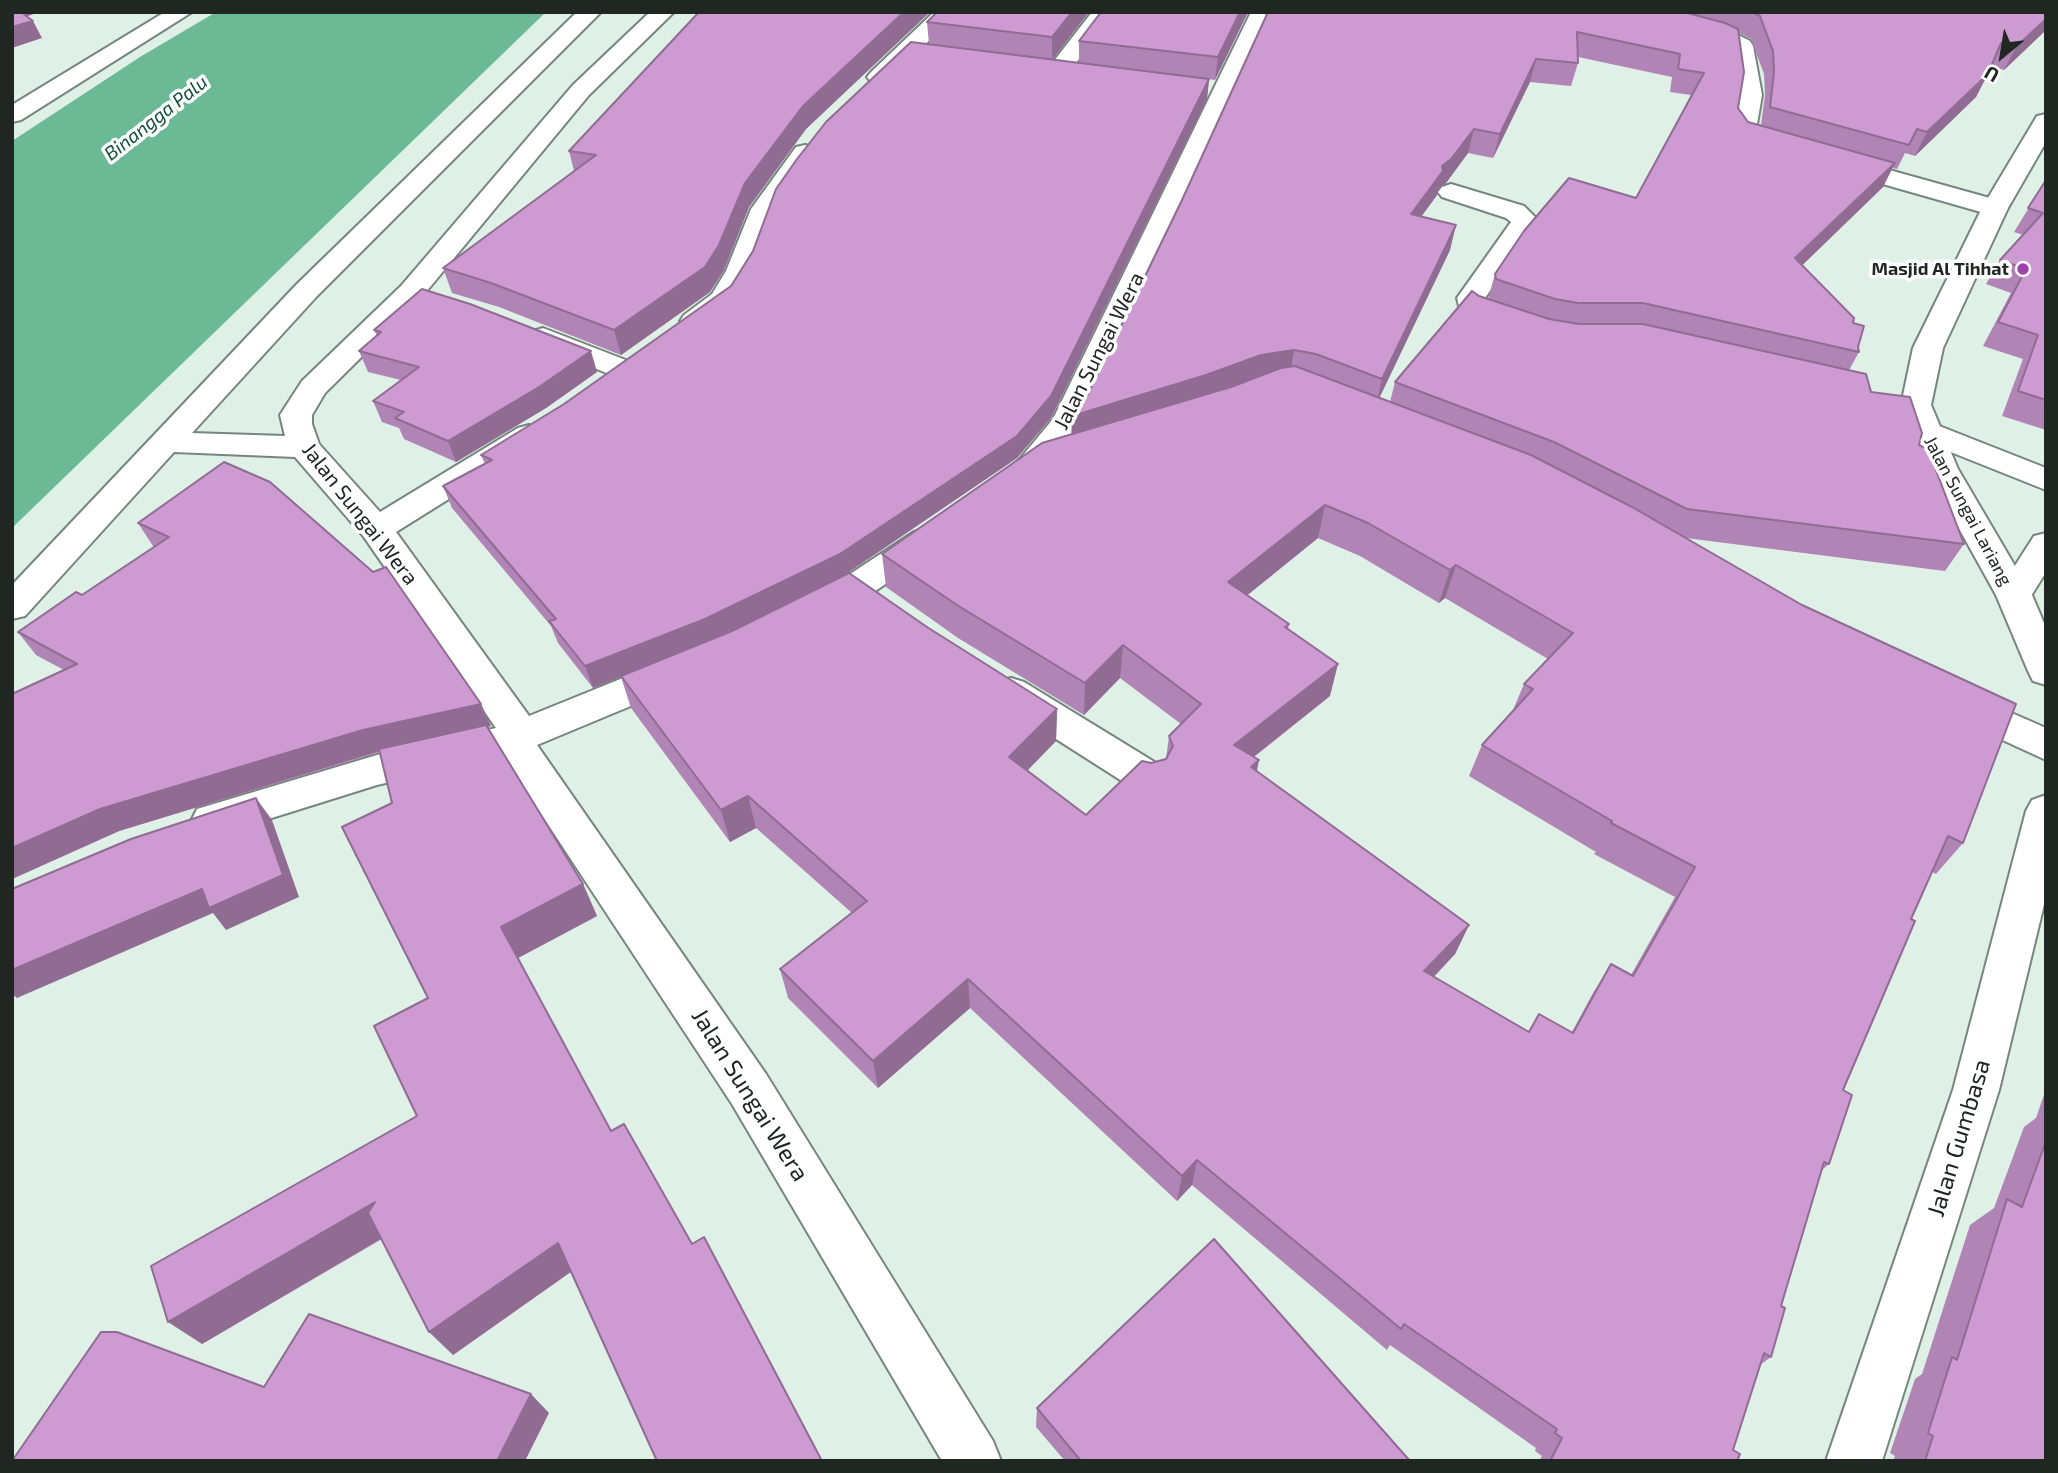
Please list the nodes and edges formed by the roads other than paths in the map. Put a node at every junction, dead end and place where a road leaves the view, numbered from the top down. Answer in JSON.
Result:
{"nodes":[{"id":1,"x":181,"y":12,"type":"edge"},
{"id":2,"x":590,"y":12,"type":"edge"},
{"id":3,"x":663,"y":12,"type":"edge"},
{"id":4,"x":947,"y":12,"type":"edge"},
{"id":5,"x":1103,"y":12,"type":"edge"},
{"id":6,"x":1262,"y":12,"type":"edge"},
{"id":7,"x":1626,"y":12,"type":"edge"},
{"id":8,"x":1031,"y":67,"type":"edge"},
{"id":9,"x":1059,"y":70,"type":"junction"},
{"id":10,"x":1086,"y":74,"type":"edge"},
{"id":11,"x":863,"y":92,"type":"edge"},
{"id":12,"x":12,"y":114,"type":"edge"},
{"id":13,"x":2046,"y":121,"type":"edge"},
{"id":14,"x":826,"y":128,"type":"edge"},
{"id":15,"x":1451,"y":192,"type":"dead end"},
{"id":16,"x":1995,"y":208,"type":"junction"},
{"id":17,"x":513,"y":326,"type":"edge"},
{"id":18,"x":1529,"y":332,"type":"edge"},
{"id":19,"x":1911,"y":411,"type":"junction"},
{"id":20,"x":547,"y":424,"type":"edge"},
{"id":21,"x":165,"y":442,"type":"junction"},
{"id":22,"x":304,"y":447,"type":"junction"},
{"id":23,"x":1079,"y":452,"type":"edge"},
{"id":24,"x":1030,"y":467,"type":"junction"},
{"id":25,"x":2046,"y":480,"type":"edge"},
{"id":26,"x":993,"y":495,"type":"edge"},
{"id":27,"x":948,"y":526,"type":"edge"},
{"id":28,"x":376,"y":528,"type":"junction"},
{"id":29,"x":2046,"y":544,"type":"edge"},
{"id":30,"x":856,"y":587,"type":"junction"},
{"id":31,"x":2014,"y":596,"type":"junction"},
{"id":32,"x":12,"y":607,"type":"edge"},
{"id":33,"x":889,"y":611,"type":"edge"},
{"id":34,"x":784,"y":622,"type":"edge"},
{"id":35,"x":700,"y":662,"type":"edge"},
{"id":36,"x":978,"y":671,"type":"edge"},
{"id":37,"x":2046,"y":671,"type":"edge"},
{"id":38,"x":1932,"y":691,"type":"edge"},
{"id":39,"x":517,"y":737,"type":"junction"},
{"id":40,"x":2046,"y":745,"type":"edge"},
{"id":41,"x":1147,"y":777,"type":"edge"},
{"id":42,"x":2045,"y":819,"type":"edge"},
{"id":43,"x":183,"y":830,"type":"edge"},
{"id":44,"x":973,"y":1461,"type":"edge"},
{"id":45,"x":1854,"y":1461,"type":"edge"}],
"edges":[{"from":1,"to":12,"type":"street"},
{"from":2,"to":21,"type":"street"},
{"from":3,"to":22,"type":"street","name":"Jalan Sungai Wera"},
{"from":4,"to":11,"type":"street"},
{"from":5,"to":9,"type":"street"},
{"from":6,"to":24,"type":"street","name":"Jalan Sungai Wera"},
{"from":7,"to":16,"type":"street"},
{"from":8,"to":9,"type":"street"},
{"from":9,"to":10,"type":"street"},
{"from":13,"to":16,"type":"street"},
{"from":14,"to":17,"type":"street"},
{"from":15,"to":18,"type":"street"},
{"from":16,"to":19,"type":"street"},
{"from":19,"to":25,"type":"street"},
{"from":19,"to":31,"type":"street","name":"Jalan Sungai Lariang"},
{"from":20,"to":28,"type":"street"},
{"from":21,"to":22,"type":"street"},
{"from":21,"to":32,"type":"street"},
{"from":22,"to":28,"type":"street","name":"Jalan Sungai Wera"},
{"from":23,"to":24,"type":"street"},
{"from":24,"to":26,"type":"street","name":"Jalan Sungai Wera"},
{"from":27,"to":30,"type":"street"},
{"from":28,"to":39,"type":"street","name":"Jalan Sungai Wera"},
{"from":29,"to":31,"type":"street"},
{"from":30,"to":33,"type":"street"},
{"from":30,"to":34,"type":"street"},
{"from":31,"to":37,"type":"street"},
{"from":35,"to":39,"type":"street"},
{"from":36,"to":41,"type":"street"},
{"from":38,"to":40,"type":"street"},
{"from":39,"to":43,"type":"street"},
{"from":39,"to":44,"type":"street","name":"Jalan Sungai Wera"},
{"from":42,"to":45,"type":"street","name":"Jalan Gumbasa"}]}
